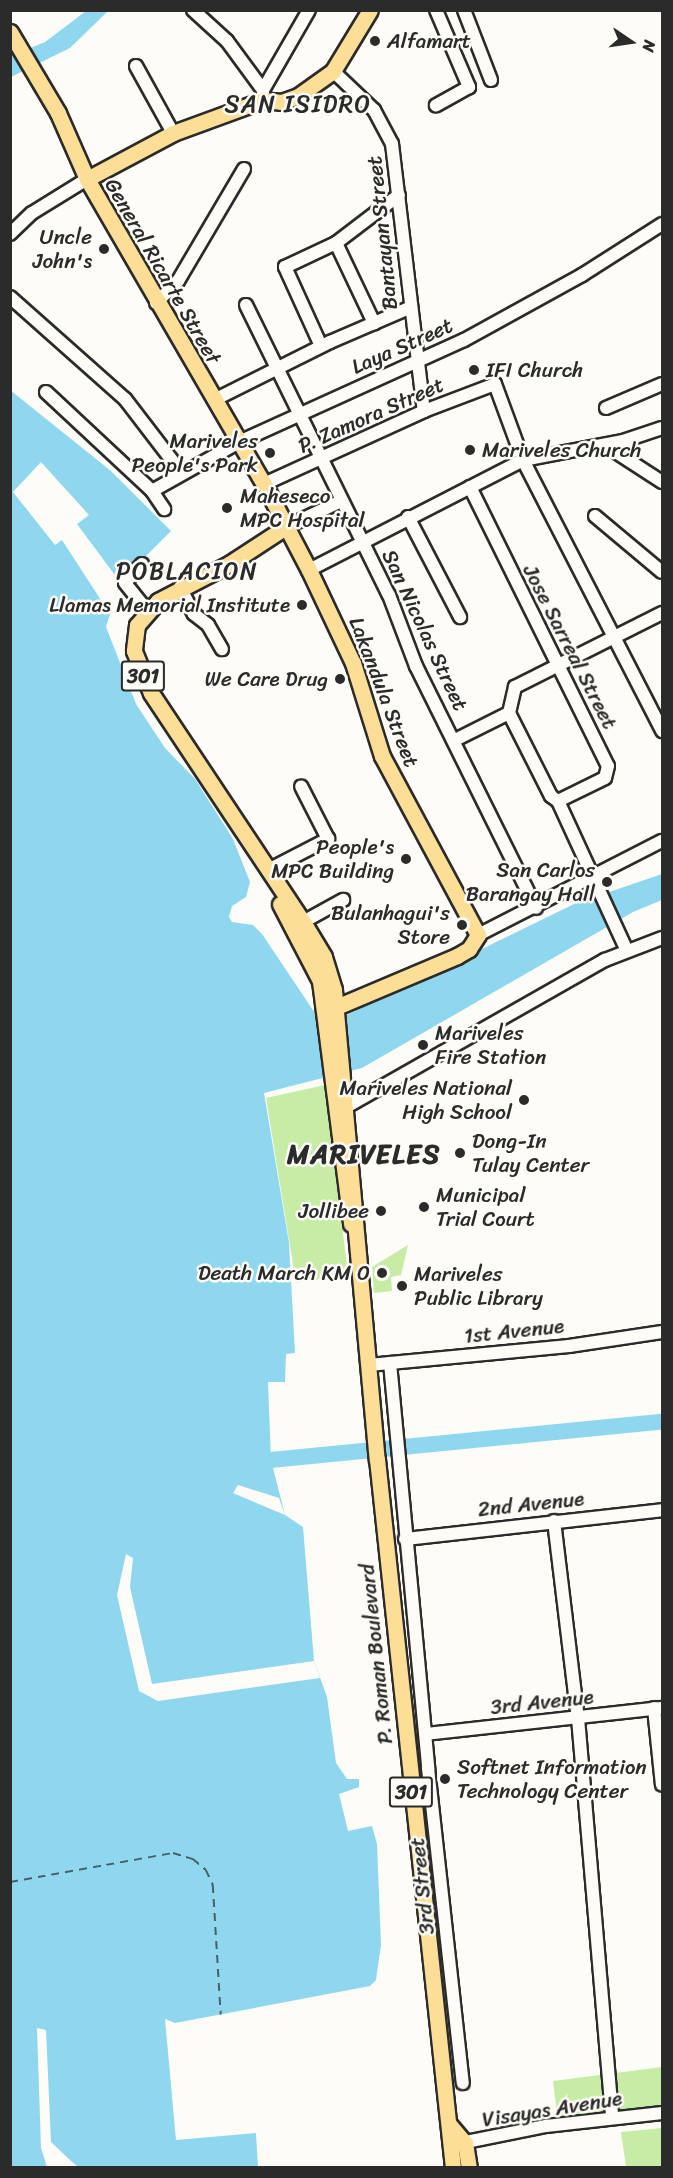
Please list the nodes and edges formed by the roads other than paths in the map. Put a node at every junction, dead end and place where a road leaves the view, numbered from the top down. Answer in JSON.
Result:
{"nodes":[{"id":1,"x":192,"y":10,"type":"edge"},
{"id":2,"x":309,"y":10,"type":"edge"},
{"id":3,"x":370,"y":10,"type":"edge"},
{"id":4,"x":436,"y":10,"type":"edge"},
{"id":5,"x":464,"y":10,"type":"edge"},
{"id":6,"x":13,"y":37,"type":"edge"},
{"id":7,"x":135,"y":66,"type":"dead end"},
{"id":8,"x":333,"y":71,"type":"junction"},
{"id":9,"x":491,"y":80,"type":"dead end"},
{"id":10,"x":263,"y":95,"type":"junction"},
{"id":11,"x":436,"y":105,"type":"dead end"},
{"id":12,"x":174,"y":133,"type":"junction"},
{"id":13,"x":244,"y":169,"type":"dead end"},
{"id":14,"x":87,"y":179,"type":"junction"},
{"id":15,"x":399,"y":195,"type":"junction"},
{"id":16,"x":663,"y":224,"type":"edge"},
{"id":17,"x":10,"y":234,"type":"edge"},
{"id":18,"x":336,"y":243,"type":"junction"},
{"id":19,"x":10,"y":297,"type":"edge"},
{"id":20,"x":156,"y":303,"type":"junction"},
{"id":21,"x":246,"y":305,"type":"dead end"},
{"id":22,"x":409,"y":308,"type":"junction"},
{"id":23,"x":374,"y":323,"type":"junction"},
{"id":24,"x":321,"y":346,"type":"junction"},
{"id":25,"x":417,"y":361,"type":"junction"},
{"id":26,"x":277,"y":367,"type":"junction"},
{"id":27,"x":663,"y":384,"type":"edge"},
{"id":28,"x":46,"y":392,"type":"dead end"},
{"id":29,"x":214,"y":400,"type":"junction"},
{"id":30,"x":606,"y":408,"type":"dead end"},
{"id":31,"x":424,"y":411,"type":"junction"},
{"id":32,"x":300,"y":414,"type":"junction"},
{"id":33,"x":663,"y":428,"type":"edge"},
{"id":34,"x":239,"y":442,"type":"junction"},
{"id":35,"x":604,"y":445,"type":"junction"},
{"id":36,"x":321,"y":458,"type":"junction"},
{"id":37,"x":524,"y":460,"type":"junction"},
{"id":38,"x":181,"y":472,"type":"junction"},
{"id":39,"x":663,"y":482,"type":"edge"},
{"id":40,"x":264,"y":484,"type":"junction"},
{"id":41,"x":470,"y":487,"type":"junction"},
{"id":42,"x":152,"y":491,"type":"junction"},
{"id":43,"x":341,"y":501,"type":"junction"},
{"id":44,"x":164,"y":509,"type":"dead end"},
{"id":45,"x":595,"y":516,"type":"dead end"},
{"id":46,"x":408,"y":517,"type":"junction"},
{"id":47,"x":284,"y":528,"type":"junction"},
{"id":48,"x":362,"y":541,"type":"junction"},
{"id":49,"x":142,"y":564,"type":"dead end"},
{"id":50,"x":309,"y":570,"type":"junction"},
{"id":51,"x":663,"y":572,"type":"edge"},
{"id":52,"x":180,"y":587,"type":"junction"},
{"id":53,"x":147,"y":610,"type":"junction"},
{"id":54,"x":663,"y":613,"type":"edge"},
{"id":55,"x":460,"y":617,"type":"dead end"},
{"id":56,"x":614,"y":639,"type":"junction"},
{"id":57,"x":222,"y":649,"type":"dead end"},
{"id":58,"x":557,"y":665,"type":"junction"},
{"id":59,"x":509,"y":713,"type":"junction"},
{"id":60,"x":663,"y":731,"type":"edge"},
{"id":61,"x":455,"y":740,"type":"junction"},
{"id":62,"x":301,"y":786,"type":"dead end"},
{"id":63,"x":558,"y":801,"type":"junction"},
{"id":64,"x":663,"y":841,"type":"edge"},
{"id":65,"x":268,"y":870,"type":"junction"},
{"id":66,"x":594,"y":876,"type":"junction"},
{"id":67,"x":343,"y":900,"type":"dead end"},
{"id":68,"x":536,"y":908,"type":"junction"},
{"id":69,"x":303,"y":922,"type":"junction"},
{"id":70,"x":478,"y":935,"type":"junction"},
{"id":71,"x":663,"y":938,"type":"edge"},
{"id":72,"x":626,"y":950,"type":"junction"},
{"id":73,"x":333,"y":1013,"type":"junction"},
{"id":74,"x":338,"y":1084,"type":"junction"},
{"id":75,"x":346,"y":1107,"type":"junction"},
{"id":76,"x":359,"y":1251,"type":"junction"},
{"id":77,"x":663,"y":1332,"type":"edge"},
{"id":78,"x":390,"y":1363,"type":"junction"},
{"id":79,"x":369,"y":1365,"type":"junction"},
{"id":80,"x":663,"y":1510,"type":"edge"},
{"id":81,"x":554,"y":1521,"type":"junction"},
{"id":82,"x":405,"y":1539,"type":"junction"},
{"id":83,"x":658,"y":1708,"type":"edge"},
{"id":84,"x":578,"y":1718,"type":"junction"},
{"id":85,"x":426,"y":1734,"type":"junction"},
{"id":86,"x":408,"y":1762,"type":"junction"},
{"id":87,"x":428,"y":1768,"type":"junction"},
{"id":88,"x":663,"y":1785,"type":"edge"},
{"id":89,"x":443,"y":1892,"type":"junction"},
{"id":90,"x":425,"y":1901,"type":"junction"},
{"id":91,"x":463,"y":2083,"type":"dead end"},
{"id":92,"x":663,"y":2113,"type":"edge"},
{"id":93,"x":612,"y":2118,"type":"junction"},
{"id":94,"x":449,"y":2124,"type":"junction"},
{"id":95,"x":465,"y":2143,"type":"junction"},
{"id":96,"x":448,"y":2145,"type":"junction"},
{"id":97,"x":453,"y":2168,"type":"edge"},
{"id":98,"x":469,"y":2168,"type":"edge"}],
"edges":[{"from":1,"to":10,"type":"street"},
{"from":2,"to":10,"type":"street"},
{"from":3,"to":8,"type":"main road"},
{"from":4,"to":11,"type":"street"},
{"from":5,"to":9,"type":"street"},
{"from":6,"to":14,"type":"main road","name":"General Ricarte Street"},
{"from":7,"to":12,"type":"street"},
{"from":8,"to":10,"type":"main road"},
{"from":8,"to":15,"type":"street","name":"Bantayan Street"},
{"from":10,"to":12,"type":"main road"},
{"from":12,"to":14,"type":"main road"},
{"from":13,"to":20,"type":"street"},
{"from":14,"to":17,"type":"street"},
{"from":14,"to":20,"type":"main road","name":"General Ricarte Street"},
{"from":15,"to":18,"type":"street"},
{"from":15,"to":22,"type":"street","name":"Bantayan Street"},
{"from":16,"to":25,"type":"street","name":"Laya Street"},
{"from":18,"to":23,"type":"street"},
{"from":18,"to":24,"type":"street"},
{"from":19,"to":38,"type":"street"},
{"from":20,"to":29,"type":"main road","name":"General Ricarte Street"},
{"from":21,"to":26,"type":"street","name":"San Nicolas Street"},
{"from":22,"to":23,"type":"street"},
{"from":22,"to":25,"type":"street","name":"Bantayan Street"},
{"from":23,"to":24,"type":"street"},
{"from":24,"to":26,"type":"street"},
{"from":25,"to":31,"type":"street","name":"Bantayan Street"},
{"from":25,"to":32,"type":"street","name":"Laya Street"},
{"from":26,"to":29,"type":"street"},
{"from":26,"to":32,"type":"street","name":"San Nicolas Street"},
{"from":27,"to":30,"type":"street"},
{"from":28,"to":42,"type":"street"},
{"from":29,"to":34,"type":"main road","name":"General Ricarte Street"},
{"from":31,"to":36,"type":"street","name":"P. Zamora Street"},
{"from":31,"to":37,"type":"street","name":"P. Zamora Street"},
{"from":32,"to":34,"type":"street","name":"Laya Street"},
{"from":32,"to":36,"type":"street","name":"San Nicolas Street"},
{"from":33,"to":35,"type":"street"},
{"from":34,"to":38,"type":"street","name":"Laya Street"},
{"from":34,"to":40,"type":"main road","name":"General Ricarte Street"},
{"from":35,"to":37,"type":"street"},
{"from":35,"to":39,"type":"street"},
{"from":36,"to":40,"type":"street","name":"P. Zamora Street"},
{"from":36,"to":43,"type":"street","name":"San Nicolas Street"},
{"from":37,"to":41,"type":"street"},
{"from":37,"to":56,"type":"street"},
{"from":38,"to":42,"type":"street","name":"Laya Street"},
{"from":40,"to":47,"type":"main road","name":"General Ricarte Street"},
{"from":41,"to":46,"type":"street"},
{"from":41,"to":58,"type":"street","name":"Jose Sarreal Street"},
{"from":42,"to":44,"type":"street"},
{"from":43,"to":47,"type":"street"},
{"from":43,"to":48,"type":"street","name":"San Nicolas Street"},
{"from":45,"to":51,"type":"street"},
{"from":46,"to":48,"type":"street"},
{"from":46,"to":55,"type":"street"},
{"from":47,"to":50,"type":"main road","name":"Lakandula Street"},
{"from":47,"to":52,"type":"main road","name":"P. Roman Boulevard","number":"301"},
{"from":48,"to":50,"type":"street"},
{"from":48,"to":61,"type":"street","name":"San Nicolas Street"},
{"from":49,"to":53,"type":"street"},
{"from":50,"to":70,"type":"main road","name":"Lakandula Street"},
{"from":52,"to":53,"type":"main road","name":"P. Roman Boulevard","number":"301"},
{"from":52,"to":57,"type":"street"},
{"from":53,"to":65,"type":"main road","name":"P. Roman Boulevard","number":"301"},
{"from":54,"to":56,"type":"street"},
{"from":56,"to":58,"type":"street"},
{"from":56,"to":60,"type":"street"},
{"from":58,"to":59,"type":"street"},
{"from":58,"to":63,"type":"street","name":"Jose Sarreal Street"},
{"from":59,"to":61,"type":"street"},
{"from":59,"to":63,"type":"street"},
{"from":61,"to":68,"type":"street","name":"San Nicolas Street"},
{"from":62,"to":65,"type":"street"},
{"from":63,"to":66,"type":"street"},
{"from":64,"to":66,"type":"street"},
{"from":65,"to":69,"type":"main road","name":"P. Roman Boulevard","number":"301"},
{"from":65,"to":73,"type":"main road","name":"P. Roman Boulevard","number":"301"},
{"from":66,"to":68,"type":"street"},
{"from":66,"to":72,"type":"street"},
{"from":67,"to":69,"type":"street"},
{"from":68,"to":70,"type":"street"},
{"from":69,"to":73,"type":"main road","name":"P. Roman Boulevard","number":"301"},
{"from":70,"to":73,"type":"main road"},
{"from":71,"to":72,"type":"street"},
{"from":72,"to":75,"type":"street"},
{"from":73,"to":74,"type":"main road","name":"P. Roman Boulevard","number":"301"},
{"from":74,"to":75,"type":"main road","name":"P. Roman Boulevard","number":"301"},
{"from":74,"to":76,"type":"main road","name":"P. Roman Boulevard","number":"301"},
{"from":75,"to":76,"type":"main road","name":"P. Roman Boulevard","number":"301"},
{"from":76,"to":79,"type":"main road","name":"P. Roman Boulevard","number":"301"},
{"from":77,"to":78,"type":"street","name":"1st Avenue"},
{"from":78,"to":79,"type":"street","name":"1st Avenue"},
{"from":78,"to":82,"type":"street","name":"3rd Street"},
{"from":79,"to":86,"type":"main road","name":"P. Roman Boulevard","number":"301"},
{"from":80,"to":81,"type":"street","name":"2nd Avenue"},
{"from":81,"to":82,"type":"street","name":"2nd Avenue"},
{"from":81,"to":84,"type":"street"},
{"from":82,"to":85,"type":"street","name":"3rd Street"},
{"from":83,"to":84,"type":"street","name":"3rd Avenue"},
{"from":83,"to":88,"type":"street"},
{"from":84,"to":85,"type":"street","name":"3rd Avenue"},
{"from":84,"to":93,"type":"street"},
{"from":85,"to":87,"type":"street","name":"3rd Street"},
{"from":86,"to":87,"type":"street"},
{"from":86,"to":90,"type":"main road","name":"P. Roman Boulevard","number":"301"},
{"from":87,"to":89,"type":"street","name":"3rd Street"},
{"from":89,"to":90,"type":"street"},
{"from":89,"to":91,"type":"street","name":"3rd Street"},
{"from":90,"to":94,"type":"main road","name":"P. Roman Boulevard","number":"301"},
{"from":92,"to":93,"type":"street","name":"Visayas Avenue"},
{"from":93,"to":95,"type":"street","name":"Visayas Avenue"},
{"from":94,"to":95,"type":"main road"},
{"from":94,"to":96,"type":"main road","name":"P. Roman Boulevard","number":"301"},
{"from":95,"to":96,"type":"street","name":"Visayas Avenue"},
{"from":95,"to":98,"type":"main road"},
{"from":96,"to":97,"type":"main road","name":"P. Roman Boulevard","number":"301"}]}
